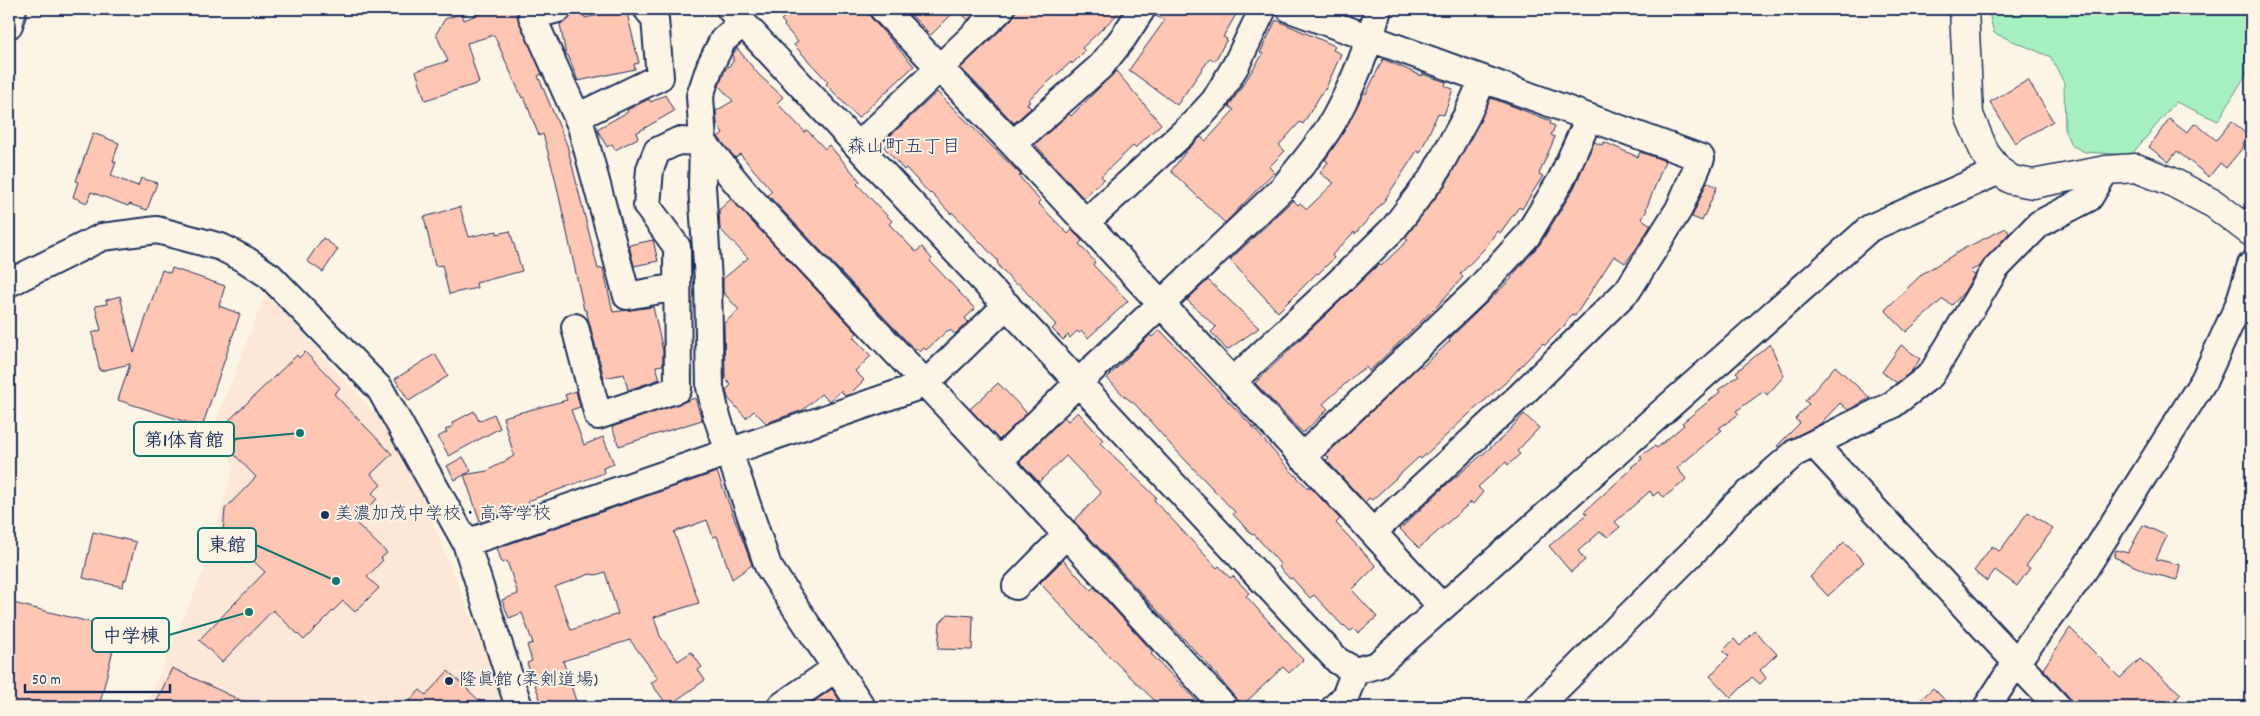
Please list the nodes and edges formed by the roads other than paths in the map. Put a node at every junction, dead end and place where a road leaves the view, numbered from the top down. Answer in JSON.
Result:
{"nodes":[{"id":1,"x":13,"y":9,"type":"edge"},
{"id":2,"x":558,"y":9,"type":"edge"},
{"id":3,"x":647,"y":9,"type":"edge"},
{"id":4,"x":883,"y":9,"type":"edge"},
{"id":5,"x":1001,"y":9,"type":"edge"},
{"id":6,"x":1142,"y":9,"type":"edge"},
{"id":7,"x":1264,"y":9,"type":"edge"},
{"id":8,"x":1290,"y":9,"type":"edge"},
{"id":9,"x":1378,"y":9,"type":"edge"},
{"id":10,"x":1964,"y":9,"type":"edge"},
{"id":11,"x":737,"y":16,"type":"edge"},
{"id":12,"x":9,"y":25,"type":"edge"},
{"id":13,"x":1371,"y":38,"type":"junction"},
{"id":14,"x":939,"y":69,"type":"junction"},
{"id":15,"x":1483,"y":79,"type":"junction"},
{"id":16,"x":577,"y":117,"type":"junction"},
{"id":17,"x":1589,"y":118,"type":"junction"},
{"id":18,"x":703,"y":142,"type":"junction"},
{"id":19,"x":1013,"y":144,"type":"junction"},
{"id":20,"x":859,"y":145,"type":"junction"},
{"id":21,"x":2106,"y":170,"type":"junction"},
{"id":22,"x":2000,"y":171,"type":"junction"},
{"id":23,"x":1085,"y":223,"type":"junction"},
{"id":24,"x":2251,"y":232,"type":"edge"},
{"id":25,"x":2251,"y":265,"type":"edge"},
{"id":26,"x":9,"y":284,"type":"edge"},
{"id":27,"x":678,"y":287,"type":"junction"},
{"id":28,"x":1007,"y":305,"type":"junction"},
{"id":29,"x":1161,"y":305,"type":"junction"},
{"id":30,"x":575,"y":327,"type":"dead end"},
{"id":31,"x":1079,"y":382,"type":"junction"},
{"id":32,"x":1233,"y":382,"type":"junction"},
{"id":33,"x":925,"y":384,"type":"junction"},
{"id":34,"x":1814,"y":444,"type":"junction"},
{"id":35,"x":728,"y":452,"type":"junction"},
{"id":36,"x":1302,"y":457,"type":"junction"},
{"id":37,"x":999,"y":461,"type":"junction"},
{"id":38,"x":1373,"y":532,"type":"junction"},
{"id":39,"x":1066,"y":536,"type":"junction"},
{"id":40,"x":466,"y":543,"type":"junction"},
{"id":41,"x":1016,"y":586,"type":"dead end"},
{"id":42,"x":1442,"y":606,"type":"junction"},
{"id":43,"x":2017,"y":661,"type":"junction"},
{"id":44,"x":836,"y":668,"type":"junction"},
{"id":45,"x":1355,"y":671,"type":"junction"},
{"id":46,"x":519,"y":707,"type":"edge"},
{"id":47,"x":780,"y":707,"type":"edge"},
{"id":48,"x":862,"y":707,"type":"edge"},
{"id":49,"x":1224,"y":707,"type":"edge"},
{"id":50,"x":1335,"y":707,"type":"edge"},
{"id":51,"x":1538,"y":707,"type":"edge"},
{"id":52,"x":1987,"y":707,"type":"edge"},
{"id":53,"x":2058,"y":707,"type":"edge"}],
"edges":[{"from":1,"to":12,"type":"street"},
{"from":2,"to":16,"type":"street"},
{"from":3,"to":16,"type":"street"},
{"from":4,"to":14,"type":"street"},
{"from":5,"to":14,"type":"street"},
{"from":6,"to":19,"type":"street"},
{"from":7,"to":23,"type":"street"},
{"from":8,"to":13,"type":"street"},
{"from":9,"to":13,"type":"street"},
{"from":10,"to":22,"type":"main road"},
{"from":11,"to":18,"type":"street"},
{"from":11,"to":20,"type":"street"},
{"from":13,"to":15,"type":"street"},
{"from":13,"to":29,"type":"street"},
{"from":14,"to":19,"type":"street"},
{"from":14,"to":20,"type":"street"},
{"from":15,"to":17,"type":"street"},
{"from":15,"to":32,"type":"street"},
{"from":16,"to":27,"type":"street"},
{"from":17,"to":36,"type":"street"},
{"from":17,"to":38,"type":"street"},
{"from":18,"to":27,"type":"street"},
{"from":18,"to":33,"type":"street"},
{"from":18,"to":35,"type":"street"},
{"from":19,"to":23,"type":"street"},
{"from":20,"to":28,"type":"street"},
{"from":21,"to":22,"type":"main road"},
{"from":21,"to":24,"type":"main road"},
{"from":21,"to":34,"type":"street"},
{"from":22,"to":42,"type":"street"},
{"from":23,"to":29,"type":"street"},
{"from":25,"to":43,"type":"street"},
{"from":26,"to":40,"type":"street"},
{"from":27,"to":30,"type":"street"},
{"from":28,"to":31,"type":"street"},
{"from":28,"to":33,"type":"street"},
{"from":29,"to":31,"type":"street"},
{"from":29,"to":32,"type":"street"},
{"from":31,"to":37,"type":"street"},
{"from":31,"to":45,"type":"street"},
{"from":32,"to":36,"type":"street"},
{"from":33,"to":35,"type":"street"},
{"from":33,"to":37,"type":"street"},
{"from":34,"to":43,"type":"street"},
{"from":34,"to":51,"type":"street"},
{"from":35,"to":40,"type":"street"},
{"from":35,"to":44,"type":"street"},
{"from":36,"to":38,"type":"street"},
{"from":37,"to":39,"type":"street"},
{"from":38,"to":42,"type":"street"},
{"from":39,"to":41,"type":"street"},
{"from":39,"to":49,"type":"street"},
{"from":40,"to":46,"type":"street"},
{"from":42,"to":45,"type":"street"},
{"from":43,"to":52,"type":"street"},
{"from":43,"to":53,"type":"street"},
{"from":44,"to":47,"type":"street"},
{"from":44,"to":48,"type":"street"},
{"from":45,"to":50,"type":"street"}]}
